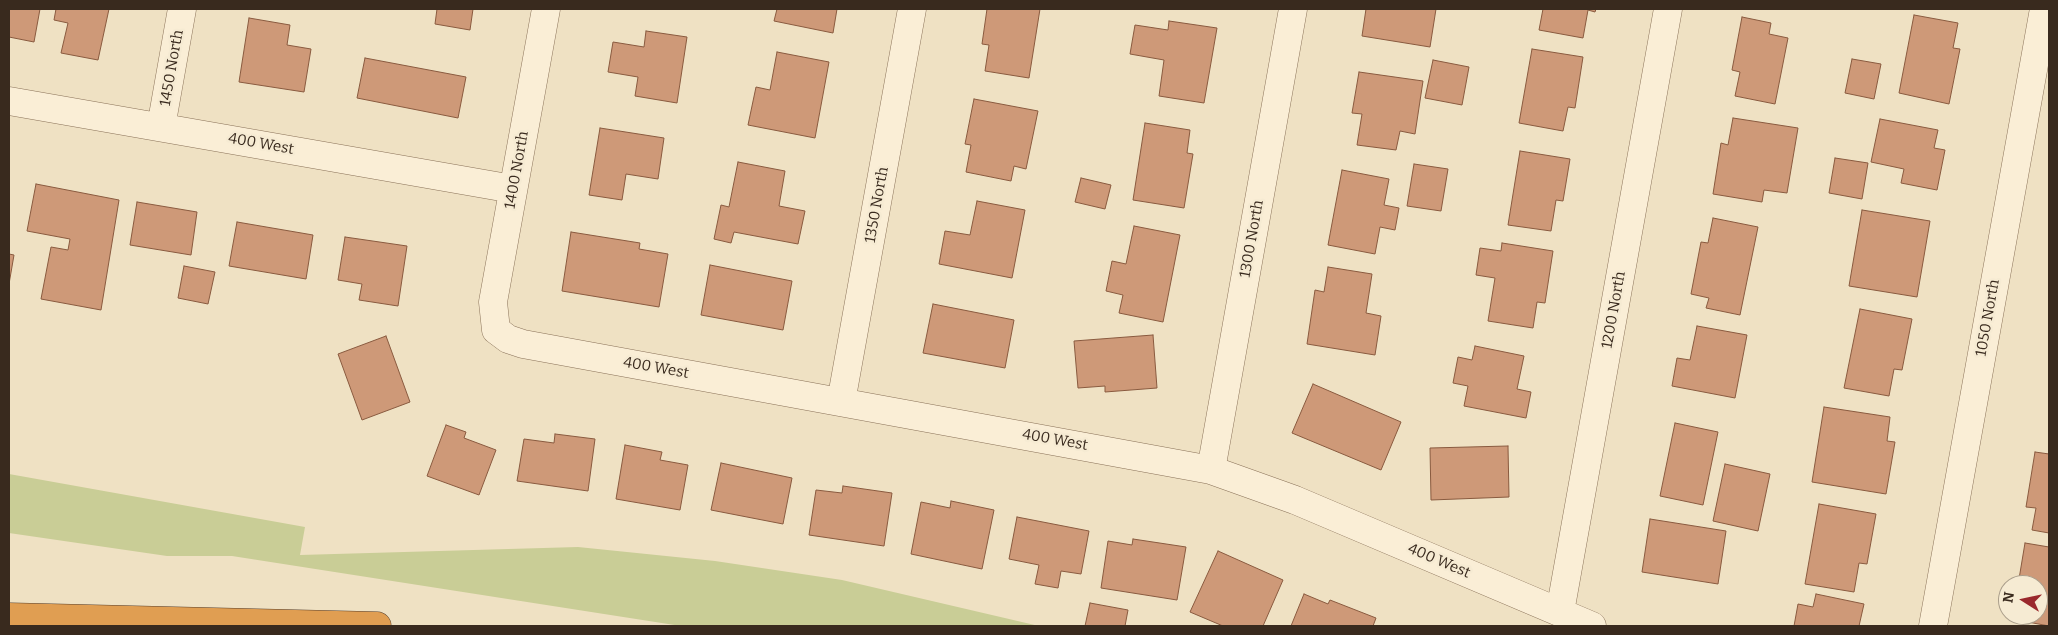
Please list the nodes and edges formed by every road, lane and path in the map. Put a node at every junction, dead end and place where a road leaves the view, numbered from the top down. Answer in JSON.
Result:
{"nodes":[{"id":1,"x":182,"y":9,"type":"edge"},
{"id":2,"x":546,"y":9,"type":"edge"},
{"id":3,"x":912,"y":9,"type":"edge"},
{"id":4,"x":1293,"y":9,"type":"edge"},
{"id":5,"x":1668,"y":9,"type":"edge"},
{"id":6,"x":2044,"y":9,"type":"edge"},
{"id":7,"x":9,"y":101,"type":"edge"},
{"id":8,"x":161,"y":127,"type":"junction"},
{"id":9,"x":513,"y":189,"type":"junction"},
{"id":10,"x":496,"y":330,"type":"joint"},
{"id":11,"x":842,"y":402,"type":"junction"},
{"id":12,"x":1211,"y":470,"type":"junction"},
{"id":13,"x":1560,"y":612,"type":"junction"},
{"id":14,"x":9,"y":617,"type":"edge"},
{"id":15,"x":377,"y":626,"type":"edge"},
{"id":16,"x":1592,"y":626,"type":"edge"},
{"id":17,"x":1933,"y":626,"type":"edge"}],
"edges":[{"from":1,"to":8,"type":"street","name":"1450 North"},
{"from":2,"to":9,"type":"street","name":"1400 North"},
{"from":3,"to":11,"type":"street","name":"1350 North"},
{"from":4,"to":12,"type":"street","name":"1300 North"},
{"from":5,"to":13,"type":"street","name":"1200 North"},
{"from":6,"to":17,"type":"street","name":"1050 North"},
{"from":7,"to":8,"type":"street","name":"400 West"},
{"from":8,"to":9,"type":"street","name":"400 West"},
{"from":9,"to":10,"type":"street","name":"1400 North"},
{"from":10,"to":11,"type":"street","name":"400 West"},
{"from":11,"to":12,"type":"street","name":"400 West"},
{"from":12,"to":13,"type":"street","name":"400 West"},
{"from":13,"to":16,"type":"street","name":"400 West"},
{"from":14,"to":15,"type":"highway"}]}
